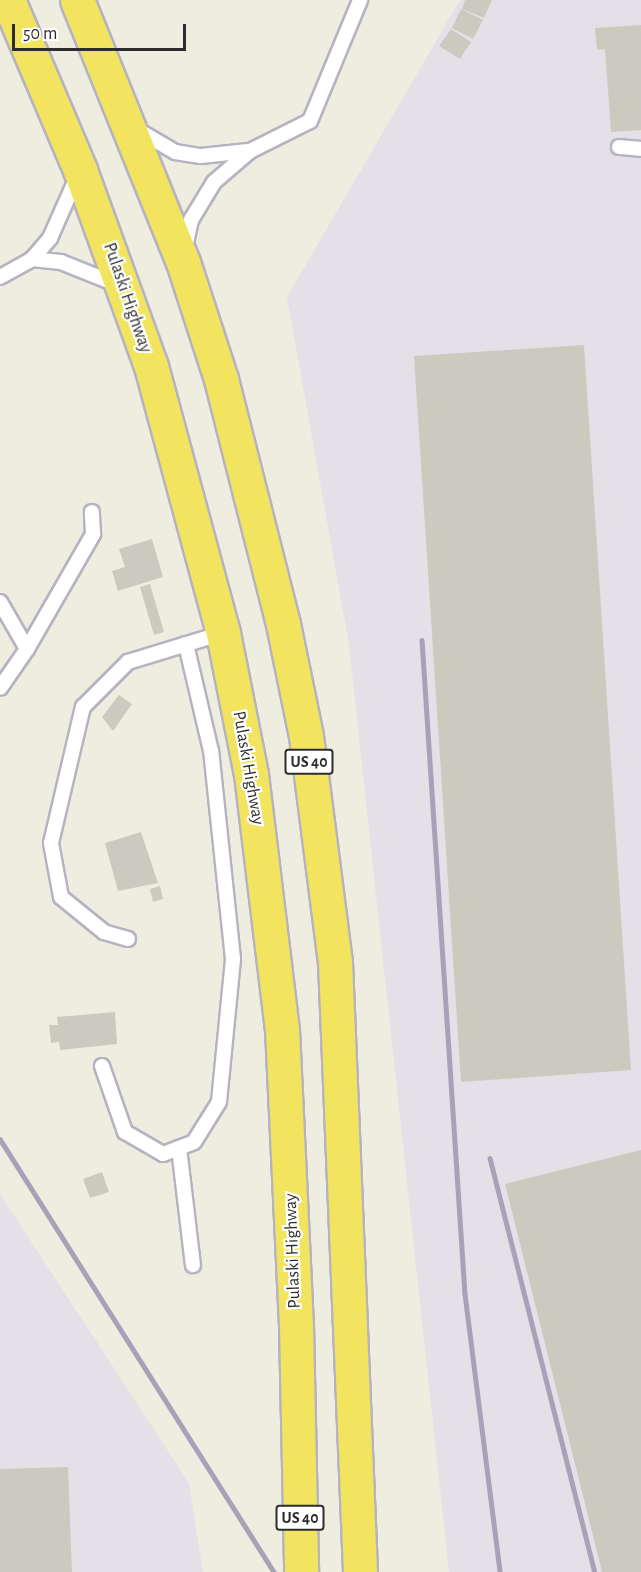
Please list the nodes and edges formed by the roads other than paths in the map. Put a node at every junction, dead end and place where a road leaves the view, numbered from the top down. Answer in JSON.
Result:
{"nodes":[{"id":1,"x":8,"y":0,"type":"edge"},
{"id":2,"x":77,"y":0,"type":"edge"},
{"id":3,"x":360,"y":0,"type":"edge"},
{"id":4,"x":131,"y":126,"type":"junction"},
{"id":5,"x":619,"y":147,"type":"dead end"},
{"id":6,"x":641,"y":149,"type":"edge"},
{"id":7,"x":250,"y":151,"type":"junction"},
{"id":8,"x":80,"y":170,"type":"junction"},
{"id":9,"x":32,"y":259,"type":"junction"},
{"id":10,"x":183,"y":262,"type":"junction"},
{"id":11,"x":0,"y":277,"type":"edge"},
{"id":12,"x":126,"y":290,"type":"junction"},
{"id":13,"x":92,"y":512,"type":"dead end"},
{"id":14,"x":0,"y":602,"type":"edge"},
{"id":15,"x":223,"y":633,"type":"junction"},
{"id":16,"x":186,"y":644,"type":"junction"},
{"id":17,"x":27,"y":649,"type":"junction"},
{"id":18,"x":0,"y":688,"type":"edge"},
{"id":19,"x":128,"y":939,"type":"dead end"},
{"id":20,"x":102,"y":1066,"type":"dead end"},
{"id":21,"x":179,"y":1148,"type":"junction"},
{"id":22,"x":193,"y":1265,"type":"dead end"},
{"id":23,"x":360,"y":1565,"type":"edge"},
{"id":24,"x":301,"y":1572,"type":"edge"}],
"edges":[{"from":1,"to":8,"type":"highway","name":"Pulaski Highway","number":"US 40"},
{"from":2,"to":4,"type":"highway","number":"US 40"},
{"from":3,"to":7,"type":"lane"},
{"from":4,"to":7,"type":"lane"},
{"from":4,"to":10,"type":"highway","number":"US 40"},
{"from":5,"to":6,"type":"lane"},
{"from":7,"to":10,"type":"lane"},
{"from":8,"to":9,"type":"lane"},
{"from":8,"to":12,"type":"highway","name":"Pulaski Highway","number":"US 40"},
{"from":9,"to":11,"type":"lane"},
{"from":9,"to":12,"type":"lane"},
{"from":10,"to":23,"type":"highway","number":"US 40"},
{"from":12,"to":15,"type":"highway","name":"Pulaski Highway","number":"US 40"},
{"from":13,"to":17,"type":"lane"},
{"from":14,"to":17,"type":"lane"},
{"from":15,"to":16,"type":"lane"},
{"from":15,"to":24,"type":"highway","name":"Pulaski Highway","number":"US 40"},
{"from":16,"to":19,"type":"lane"},
{"from":16,"to":21,"type":"lane"},
{"from":17,"to":18,"type":"lane"},
{"from":20,"to":21,"type":"lane"},
{"from":21,"to":22,"type":"lane"}]}
